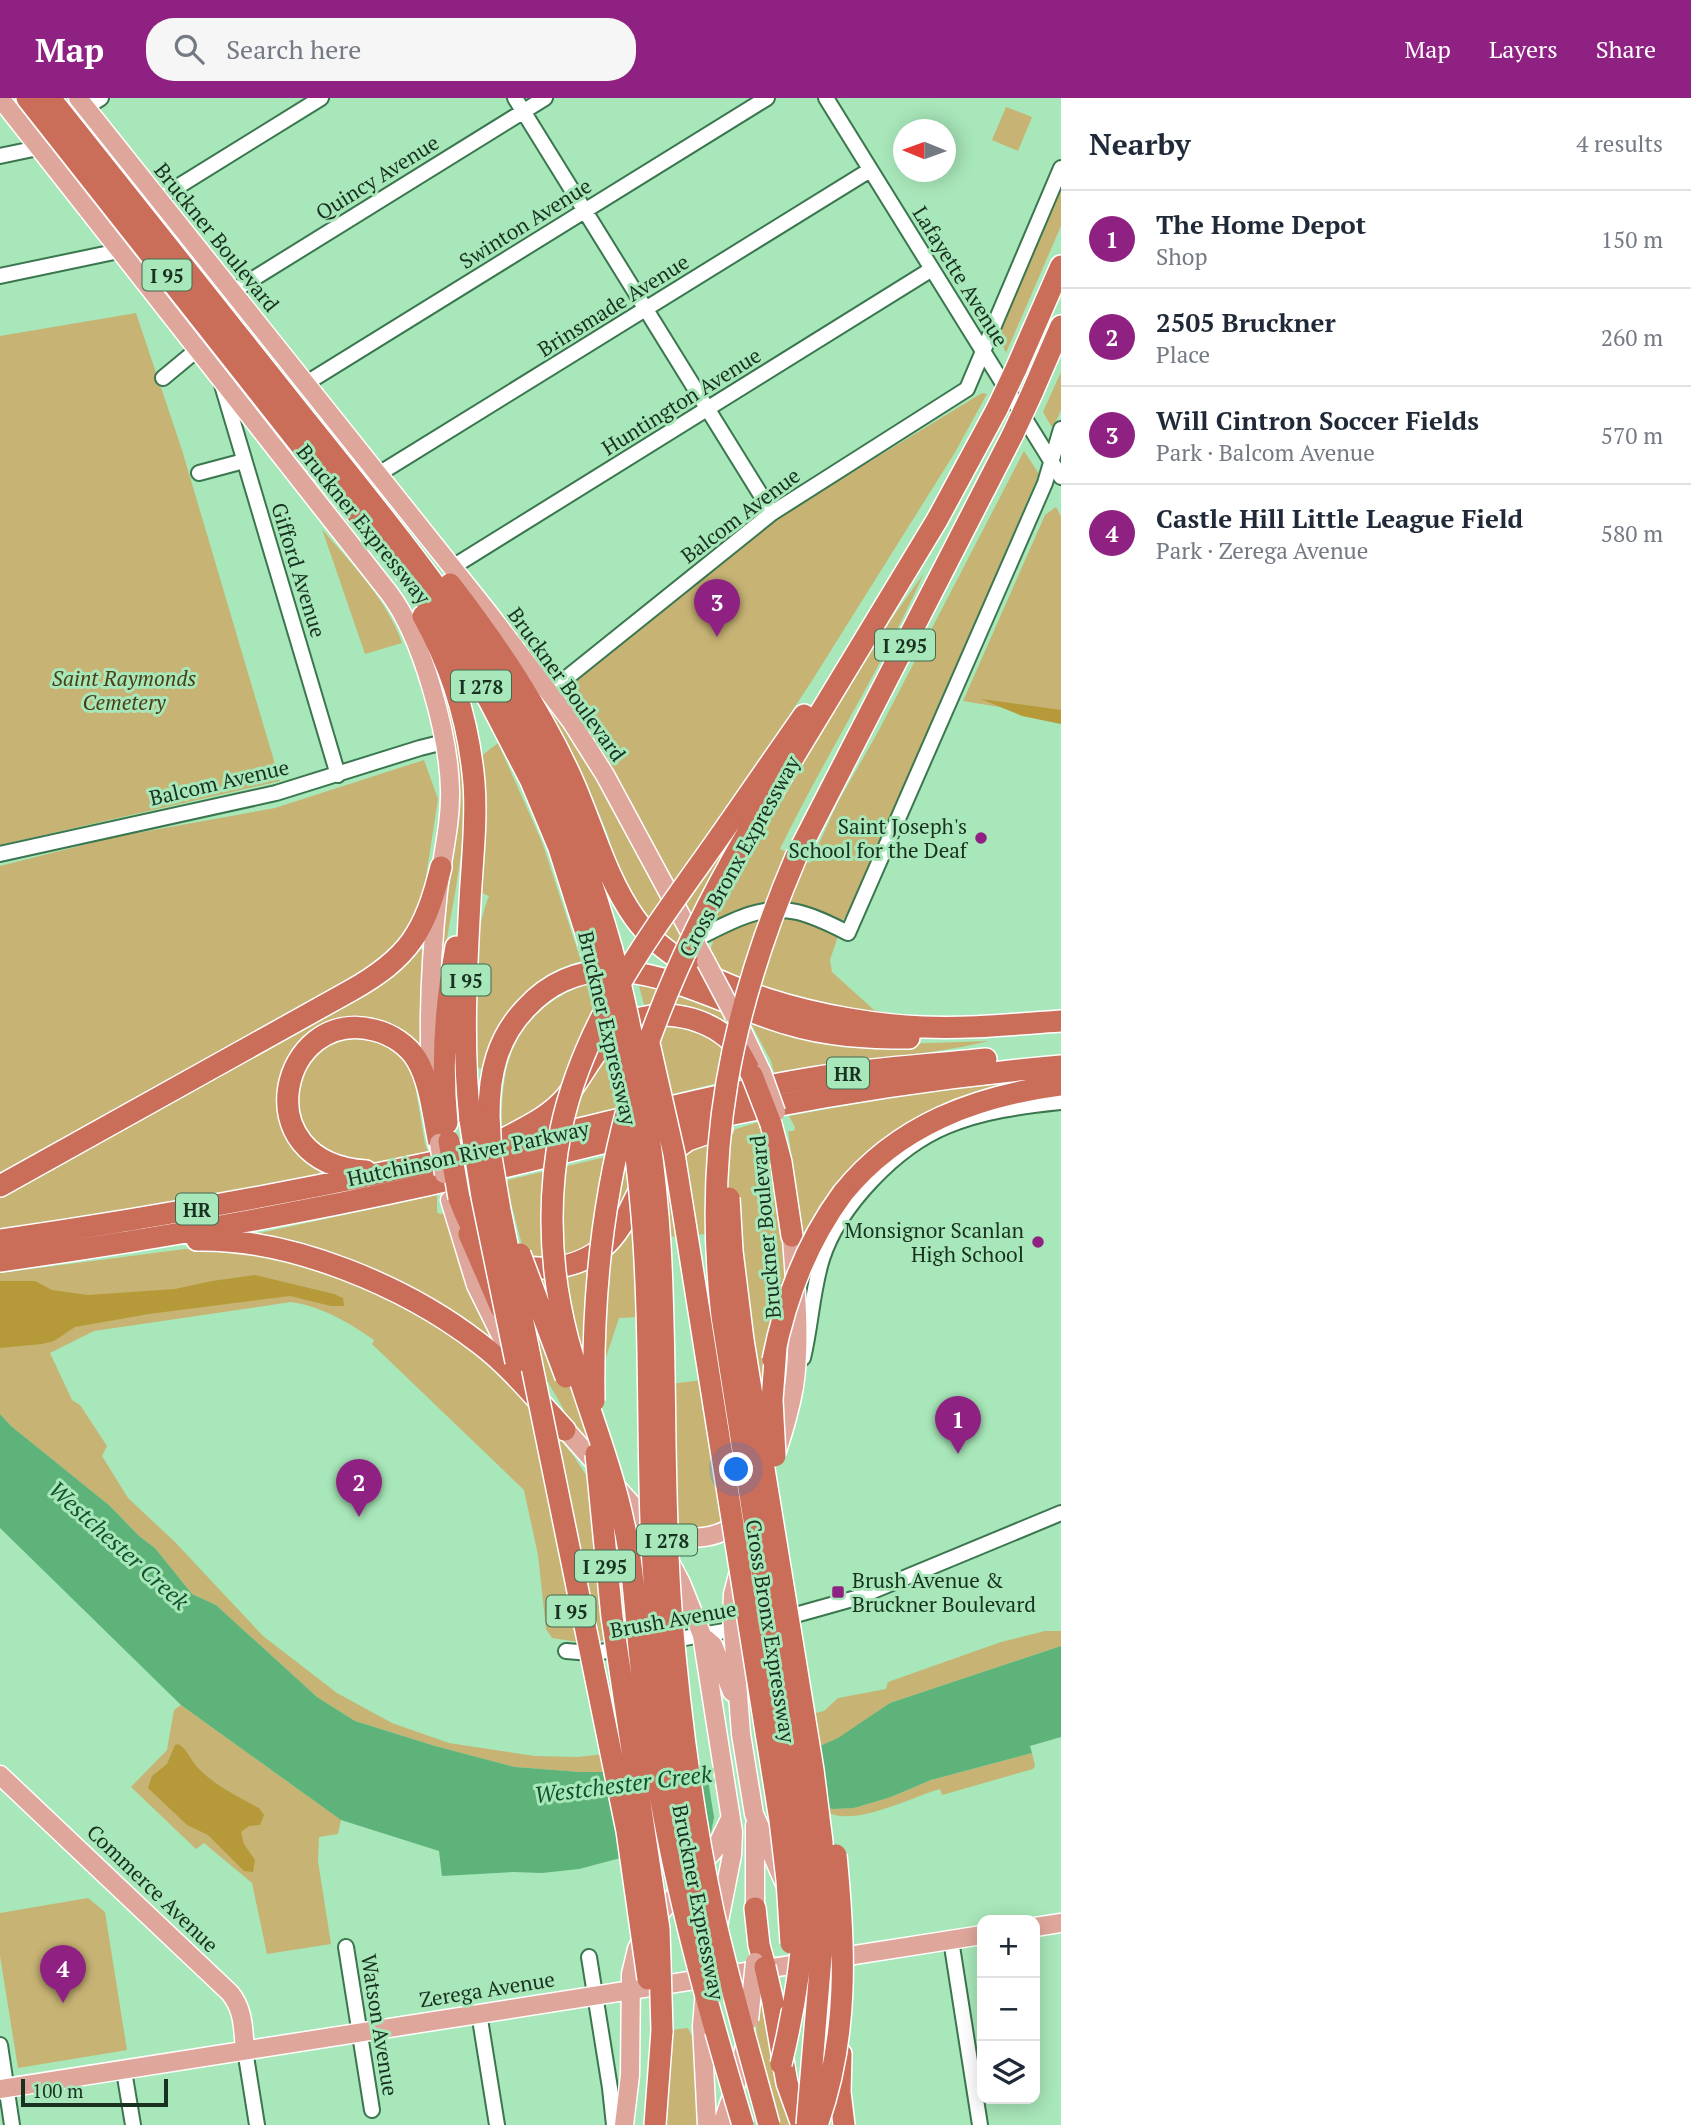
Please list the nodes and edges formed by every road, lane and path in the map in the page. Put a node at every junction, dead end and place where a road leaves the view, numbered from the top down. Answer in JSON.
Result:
{"nodes":[{"id":1,"x":0,"y":98,"type":"edge"},
{"id":2,"x":27,"y":98,"type":"edge"},
{"id":3,"x":50,"y":98,"type":"edge"},
{"id":4,"x":321,"y":98,"type":"edge"},
{"id":5,"x":515,"y":98,"type":"edge"},
{"id":6,"x":545,"y":98,"type":"edge"},
{"id":7,"x":767,"y":98,"type":"edge"},
{"id":8,"x":826,"y":98,"type":"edge"},
{"id":9,"x":88,"y":101,"type":"edge"},
{"id":10,"x":523,"y":111,"type":"junction"},
{"id":11,"x":38,"y":148,"type":"junction"},
{"id":12,"x":0,"y":156,"type":"edge"},
{"id":13,"x":1061,"y":168,"type":"edge"},
{"id":14,"x":870,"y":170,"type":"junction"},
{"id":15,"x":158,"y":200,"type":"junction"},
{"id":16,"x":584,"y":211,"type":"junction"},
{"id":17,"x":119,"y":251,"type":"junction"},
{"id":18,"x":1061,"y":266,"type":"edge"},
{"id":19,"x":932,"y":268,"type":"junction"},
{"id":20,"x":0,"y":276,"type":"edge"},
{"id":21,"x":232,"y":292,"type":"junction"},
{"id":22,"x":646,"y":309,"type":"junction"},
{"id":23,"x":1061,"y":326,"type":"edge"},
{"id":24,"x":1061,"y":341,"type":"edge"},
{"id":25,"x":198,"y":349,"type":"junction"},
{"id":26,"x":982,"y":349,"type":"junction"},
{"id":27,"x":219,"y":377,"type":"junction"},
{"id":28,"x":163,"y":378,"type":"dead end"},
{"id":29,"x":305,"y":384,"type":"junction"},
{"id":30,"x":1032,"y":394,"type":"junction"},
{"id":31,"x":708,"y":409,"type":"junction"},
{"id":32,"x":1061,"y":429,"type":"edge"},
{"id":33,"x":306,"y":452,"type":"junction"},
{"id":34,"x":244,"y":461,"type":"junction"},
{"id":35,"x":1051,"y":461,"type":"junction"},
{"id":36,"x":199,"y":473,"type":"dead end"},
{"id":37,"x":348,"y":473,"type":"junction"},
{"id":38,"x":377,"y":475,"type":"junction"},
{"id":39,"x":1061,"y":477,"type":"edge"},
{"id":40,"x":772,"y":513,"type":"junction"},
{"id":41,"x":452,"y":568,"type":"junction"},
{"id":42,"x":549,"y":692,"type":"junction"},
{"id":43,"x":444,"y":742,"type":"junction"},
{"id":44,"x":338,"y":775,"type":"junction"},
{"id":45,"x":738,"y":829,"type":"junction"},
{"id":46,"x":473,"y":841,"type":"junction"},
{"id":47,"x":0,"y":854,"type":"edge"},
{"id":48,"x":441,"y":867,"type":"junction"},
{"id":49,"x":770,"y":924,"type":"junction"},
{"id":50,"x":694,"y":940,"type":"junction"},
{"id":51,"x":608,"y":951,"type":"junction"},
{"id":52,"x":1061,"y":1021,"type":"edge"},
{"id":53,"x":1061,"y":1029,"type":"edge"},
{"id":54,"x":1061,"y":1052,"type":"edge"},
{"id":55,"x":1061,"y":1066,"type":"edge"},
{"id":56,"x":757,"y":1074,"type":"junction"},
{"id":57,"x":1061,"y":1085,"type":"edge"},
{"id":58,"x":807,"y":1101,"type":"junction"},
{"id":59,"x":1061,"y":1102,"type":"edge"},
{"id":60,"x":479,"y":1117,"type":"junction"},
{"id":61,"x":444,"y":1142,"type":"junction"},
{"id":62,"x":477,"y":1153,"type":"junction"},
{"id":63,"x":393,"y":1170,"type":"junction"},
{"id":64,"x":0,"y":1186,"type":"edge"},
{"id":65,"x":455,"y":1199,"type":"junction"},
{"id":66,"x":792,"y":1236,"type":"joint"},
{"id":67,"x":0,"y":1240,"type":"edge"},
{"id":68,"x":128,"y":1242,"type":"junction"},
{"id":69,"x":0,"y":1261,"type":"edge"},
{"id":70,"x":776,"y":1347,"type":"junction"},
{"id":71,"x":790,"y":1405,"type":"junction"},
{"id":72,"x":565,"y":1430,"type":"junction"},
{"id":73,"x":768,"y":1481,"type":"junction"},
{"id":74,"x":635,"y":1508,"type":"junction"},
{"id":75,"x":1061,"y":1513,"type":"edge"},
{"id":76,"x":772,"y":1519,"type":"junction"},
{"id":77,"x":633,"y":1590,"type":"junction"},
{"id":78,"x":733,"y":1630,"type":"junction"},
{"id":79,"x":702,"y":1635,"type":"junction"},
{"id":80,"x":566,"y":1651,"type":"dead end"},
{"id":81,"x":737,"y":1704,"type":"junction"},
{"id":82,"x":0,"y":1775,"type":"edge"},
{"id":83,"x":754,"y":1814,"type":"junction"},
{"id":84,"x":731,"y":1815,"type":"junction"},
{"id":85,"x":755,"y":1908,"type":"junction"},
{"id":86,"x":1061,"y":1923,"type":"edge"},
{"id":87,"x":1040,"y":1926,"type":"edge"},
{"id":88,"x":977,"y":1936,"type":"edge"},
{"id":89,"x":951,"y":1940,"type":"junction"},
{"id":90,"x":346,"y":1947,"type":"dead end"},
{"id":91,"x":589,"y":1957,"type":"dead end"},
{"id":92,"x":824,"y":1960,"type":"junction"},
{"id":93,"x":631,"y":1989,"type":"junction"},
{"id":94,"x":595,"y":1995,"type":"junction"},
{"id":95,"x":479,"y":2013,"type":"junction"},
{"id":96,"x":360,"y":2032,"type":"junction"},
{"id":97,"x":656,"y":2032,"type":"junction"},
{"id":98,"x":0,"y":2045,"type":"edge"},
{"id":99,"x":840,"y":2045,"type":"junction"},
{"id":100,"x":245,"y":2050,"type":"junction"},
{"id":101,"x":781,"y":2064,"type":"junction"},
{"id":102,"x":124,"y":2071,"type":"junction"},
{"id":103,"x":3,"y":2089,"type":"edge"},
{"id":104,"x":372,"y":2110,"type":"dead end"},
{"id":105,"x":12,"y":2125,"type":"edge"},
{"id":106,"x":133,"y":2125,"type":"edge"},
{"id":107,"x":257,"y":2125,"type":"edge"},
{"id":108,"x":497,"y":2125,"type":"edge"},
{"id":109,"x":614,"y":2125,"type":"edge"},
{"id":110,"x":624,"y":2125,"type":"edge"},
{"id":111,"x":644,"y":2125,"type":"edge"},
{"id":112,"x":655,"y":2125,"type":"edge"},
{"id":113,"x":707,"y":2125,"type":"edge"},
{"id":114,"x":722,"y":2125,"type":"edge"},
{"id":115,"x":743,"y":2125,"type":"edge"},
{"id":116,"x":748,"y":2125,"type":"edge"},
{"id":117,"x":763,"y":2125,"type":"edge"},
{"id":118,"x":769,"y":2125,"type":"edge"},
{"id":119,"x":802,"y":2125,"type":"edge"},
{"id":120,"x":807,"y":2125,"type":"edge"},
{"id":121,"x":817,"y":2125,"type":"edge"},
{"id":122,"x":844,"y":2125,"type":"edge"},
{"id":123,"x":855,"y":2125,"type":"edge"},
{"id":124,"x":980,"y":2125,"type":"edge"}],
"edges":[{"from":1,"to":11,"type":"main road"},
{"from":2,"to":33,"type":"highway","name":"Bruckner Expressway","number":"I 95"},
{"from":3,"to":37,"type":"highway","name":"Bruckner Expressway","number":"I 95"},
{"from":4,"to":15,"type":"street"},
{"from":5,"to":10,"type":"street"},
{"from":6,"to":10,"type":"street","name":"Quincy Avenue"},
{"from":7,"to":16,"type":"street","name":"Swinton Avenue"},
{"from":8,"to":14,"type":"street","name":"Lafayette Avenue"},
{"from":9,"to":15,"type":"main road","name":"Bruckner Boulevard"},
{"from":10,"to":16,"type":"street"},
{"from":10,"to":21,"type":"street","name":"Quincy Avenue"},
{"from":11,"to":12,"type":"street"},
{"from":11,"to":17,"type":"main road"},
{"from":13,"to":26,"type":"street","name":"Balcom Avenue"},
{"from":14,"to":19,"type":"street","name":"Lafayette Avenue"},
{"from":14,"to":22,"type":"street","name":"Brinsmade Avenue"},
{"from":15,"to":21,"type":"main road","name":"Bruckner Boulevard"},
{"from":16,"to":22,"type":"street"},
{"from":16,"to":29,"type":"street","name":"Swinton Avenue"},
{"from":17,"to":20,"type":"street"},
{"from":17,"to":25,"type":"main road"},
{"from":18,"to":45,"type":"highway","name":"Cross Bronx Expressway","number":"I 295","bridge":true},
{"from":19,"to":26,"type":"street","name":"Lafayette Avenue"},
{"from":19,"to":31,"type":"street","name":"Huntington Avenue"},
{"from":21,"to":29,"type":"main road","name":"Bruckner Boulevard"},
{"from":22,"to":31,"type":"street"},
{"from":22,"to":38,"type":"street","name":"Brinsmade Avenue"},
{"from":23,"to":30,"type":"highway","name":"Cross Bronx Expressway","number":"I 295"},
{"from":24,"to":30,"type":"highway"},
{"from":25,"to":27,"type":"main road"},
{"from":25,"to":28,"type":"street"},
{"from":26,"to":35,"type":"street","name":"Lafayette Avenue"},
{"from":26,"to":40,"type":"street","name":"Balcom Avenue"},
{"from":27,"to":34,"type":"street","name":"Gifford Avenue"},
{"from":27,"to":43,"type":"main road"},
{"from":29,"to":38,"type":"main road","name":"Bruckner Boulevard"},
{"from":30,"to":49,"type":"highway","name":"Cross Bronx Expressway","number":"I 295","bridge":true},
{"from":31,"to":40,"type":"street"},
{"from":31,"to":41,"type":"street","name":"Huntington Avenue"},
{"from":32,"to":35,"type":"street"},
{"from":33,"to":46,"type":"highway","number":"I 95"},
{"from":33,"to":51,"type":"highway","name":"Bruckner Expressway","number":"I 278"},
{"from":34,"to":36,"type":"street"},
{"from":34,"to":44,"type":"street","name":"Gifford Avenue"},
{"from":35,"to":39,"type":"street","name":"Lafayette Avenue"},
{"from":35,"to":50,"type":"street"},
{"from":37,"to":51,"type":"highway","name":"Bruckner Expressway","number":"I 95"},
{"from":37,"to":52,"type":"highway"},
{"from":38,"to":41,"type":"main road","name":"Bruckner Boulevard"},
{"from":40,"to":42,"type":"street","name":"Balcom Avenue"},
{"from":41,"to":42,"type":"main road","name":"Bruckner Boulevard"},
{"from":42,"to":50,"type":"main road","name":"Bruckner Boulevard"},
{"from":43,"to":44,"type":"street","name":"Balcom Avenue"},
{"from":43,"to":48,"type":"main road"},
{"from":44,"to":47,"type":"street","name":"Balcom Avenue"},
{"from":45,"to":77,"type":"highway","bridge":true},
{"from":45,"to":97,"type":"highway","name":"Cross Bronx Expressway","number":"I 295","bridge":true},
{"from":46,"to":60,"type":"highway","number":"I 95"},
{"from":46,"to":61,"type":"highway"},
{"from":48,"to":61,"type":"main road"},
{"from":48,"to":64,"type":"highway"},
{"from":49,"to":76,"type":"highway","bridge":true},
{"from":49,"to":101,"type":"highway","name":"Cross Bronx Expressway","number":"I 295","bridge":true},
{"from":50,"to":56,"type":"main road","name":"Bruckner Boulevard","bridge":true},
{"from":51,"to":101,"type":"highway","number":"I 95","bridge":true},
{"from":51,"to":116,"type":"highway","name":"Bruckner Expressway","number":"I 278","bridge":true},
{"from":51,"to":118,"type":"highway","name":"Bruckner Expressway","number":"I 278","bridge":true},
{"from":53,"to":60,"type":"highway"},
{"from":54,"to":62,"type":"highway","name":"Hutchinson River Parkway","number":"HR"},
{"from":55,"to":58,"type":"highway"},
{"from":56,"to":62,"type":"highway"},
{"from":56,"to":66,"type":"highway","bridge":true},
{"from":57,"to":70,"type":"highway","bridge":true},
{"from":58,"to":65,"type":"highway"},
{"from":58,"to":68,"type":"highway","name":"Hutchinson River Parkway","number":"HR"},
{"from":59,"to":71,"type":"street"},
{"from":60,"to":77,"type":"highway","bridge":true},
{"from":60,"to":97,"type":"highway","number":"I 95","bridge":true},
{"from":61,"to":63,"type":"highway"},
{"from":61,"to":65,"type":"highway","bridge":true},
{"from":62,"to":63,"type":"highway","name":"Hutchinson River Parkway","number":"HR"},
{"from":63,"to":67,"type":"highway","name":"Hutchinson River Parkway","number":"HR"},
{"from":65,"to":72,"type":"highway"},
{"from":66,"to":71,"type":"main road","name":"Bruckner Boulevard"},
{"from":68,"to":69,"type":"highway","name":"Hutchinson River Parkway","number":"HR"},
{"from":68,"to":72,"type":"highway"},
{"from":70,"to":76,"type":"highway","bridge":true},
{"from":70,"to":121,"type":"highway","bridge":true},
{"from":71,"to":73,"type":"main road","name":"Bruckner Boulevard"},
{"from":72,"to":74,"type":"main road"},
{"from":73,"to":74,"type":"main road"},
{"from":73,"to":78,"type":"main road","name":"Bruckner Boulevard"},
{"from":74,"to":79,"type":"main road"},
{"from":75,"to":78,"type":"street","name":"Brush Avenue"},
{"from":76,"to":120,"type":"highway","bridge":true},
{"from":77,"to":115,"type":"highway","bridge":true},
{"from":78,"to":79,"type":"street","name":"Brush Avenue"},
{"from":78,"to":81,"type":"main road","name":"Bruckner Boulevard"},
{"from":79,"to":80,"type":"street","name":"Brush Avenue"},
{"from":79,"to":81,"type":"main road"},
{"from":79,"to":84,"type":"main road"},
{"from":81,"to":83,"type":"main road","name":"Bruckner Boulevard"},
{"from":82,"to":100,"type":"main road","name":"Commerce Avenue"},
{"from":83,"to":85,"type":"main road"},
{"from":83,"to":92,"type":"main road","name":"Bruckner Boulevard"},
{"from":84,"to":93,"type":"main road"},
{"from":84,"to":113,"type":"main road","bridge":true},
{"from":85,"to":114,"type":"main road","bridge":true},
{"from":85,"to":119,"type":"highway","bridge":true},
{"from":86,"to":87,"type":"main road"},
{"from":88,"to":89,"type":"main road","name":"Zerega Avenue"},
{"from":89,"to":92,"type":"main road","name":"Zerega Avenue"},
{"from":89,"to":124,"type":"street"},
{"from":90,"to":96,"type":"street","name":"Watson Avenue"},
{"from":91,"to":94,"type":"street"},
{"from":92,"to":93,"type":"main road","name":"Zerega Avenue"},
{"from":92,"to":99,"type":"main road","name":"Bruckner Boulevard"},
{"from":93,"to":94,"type":"main road","name":"Zerega Avenue"},
{"from":93,"to":110,"type":"main road"},
{"from":94,"to":95,"type":"main road","name":"Zerega Avenue"},
{"from":94,"to":109,"type":"street"},
{"from":95,"to":96,"type":"main road","name":"Zerega Avenue"},
{"from":95,"to":108,"type":"street"},
{"from":96,"to":100,"type":"main road","name":"Zerega Avenue"},
{"from":96,"to":104,"type":"street","name":"Watson Avenue"},
{"from":97,"to":111,"type":"highway","number":"I 95"},
{"from":97,"to":112,"type":"highway","name":"Cross Bronx Expressway","number":"I 295"},
{"from":98,"to":103,"type":"street"},
{"from":99,"to":122,"type":"highway"},
{"from":99,"to":123,"type":"main road","name":"Bruckner Boulevard"},
{"from":100,"to":102,"type":"main road","name":"Zerega Avenue"},
{"from":100,"to":107,"type":"street"},
{"from":101,"to":117,"type":"highway","name":"Cross Bronx Expressway","number":"I 95","bridge":true},
{"from":102,"to":103,"type":"main road","name":"Zerega Avenue"},
{"from":102,"to":106,"type":"street"},
{"from":103,"to":105,"type":"street"}]}
